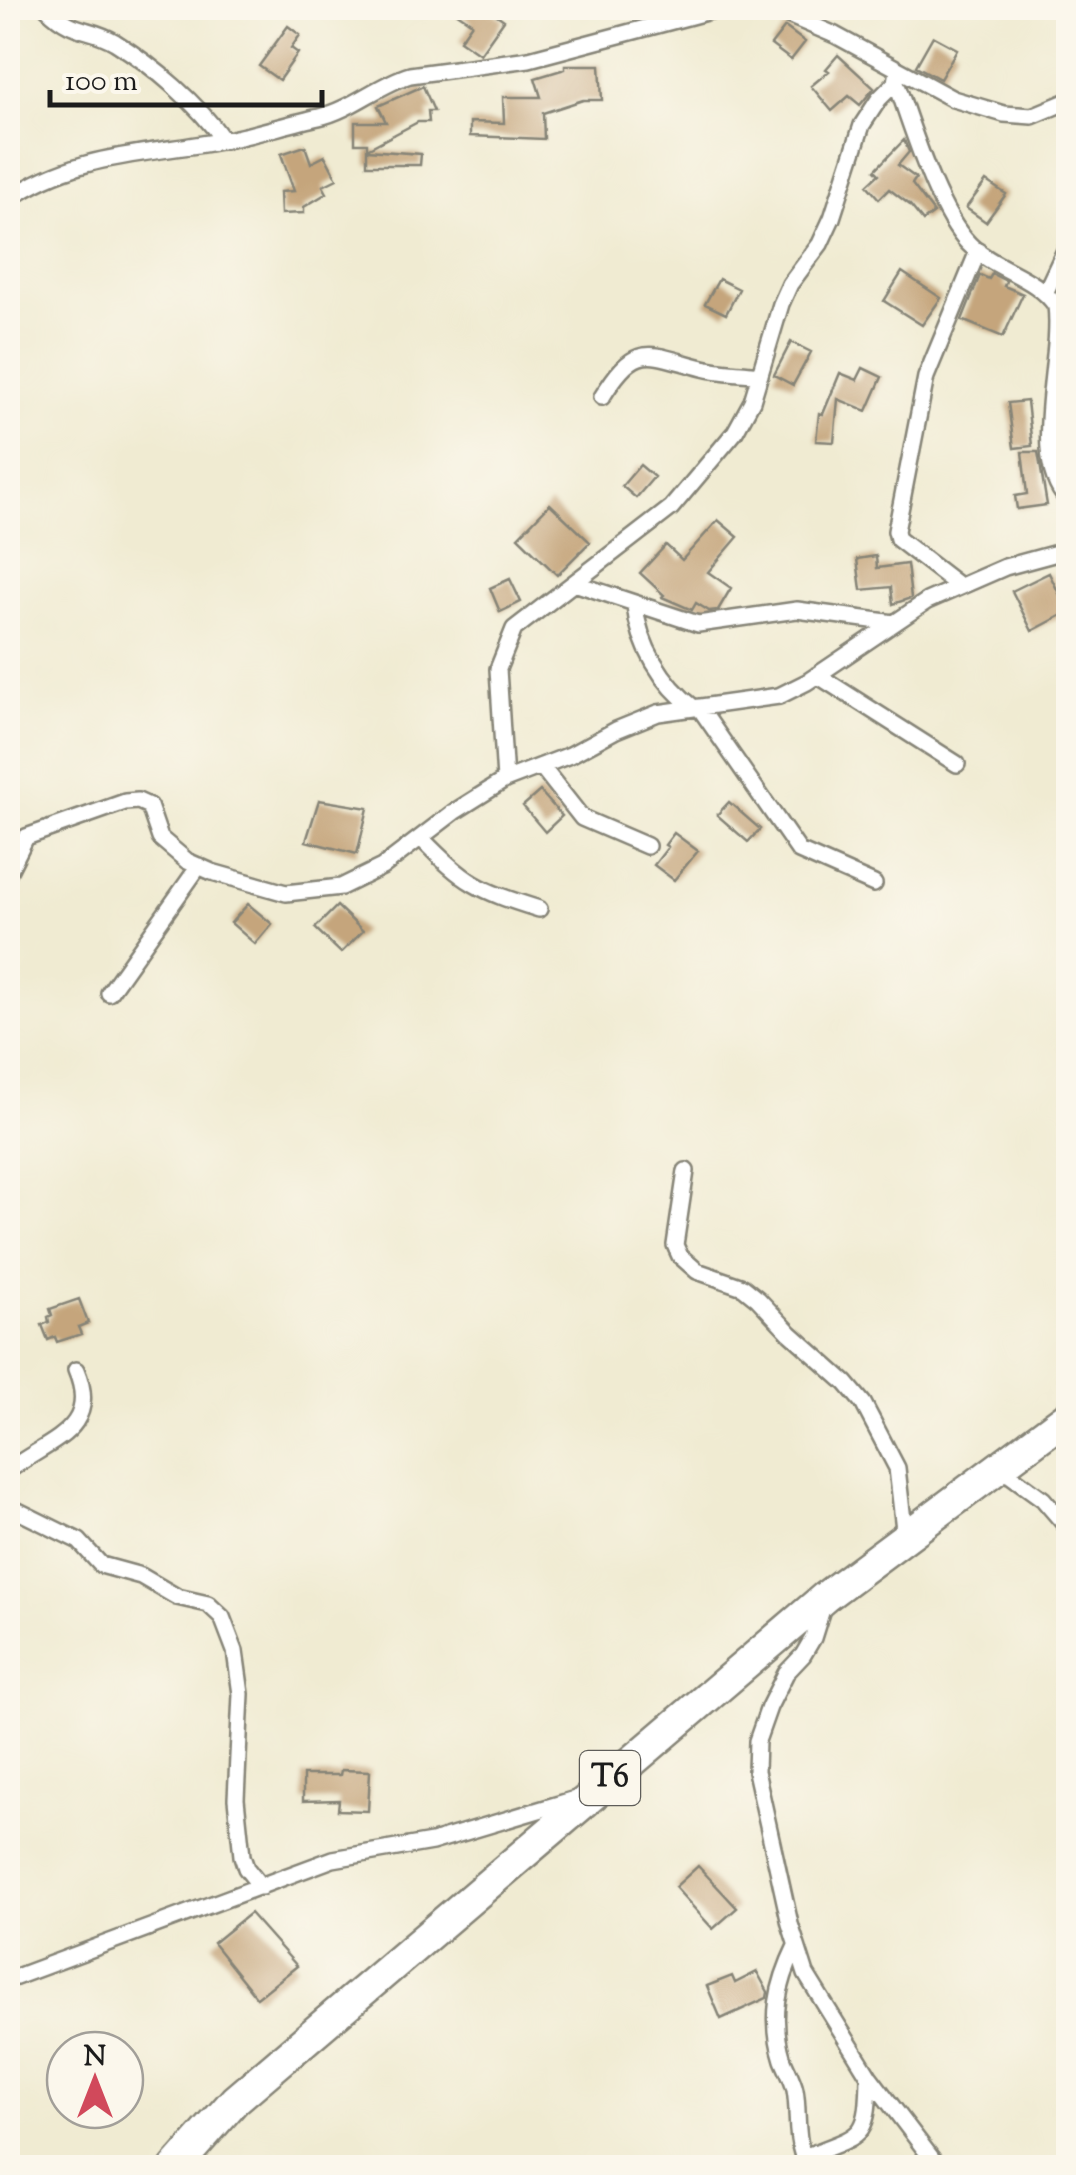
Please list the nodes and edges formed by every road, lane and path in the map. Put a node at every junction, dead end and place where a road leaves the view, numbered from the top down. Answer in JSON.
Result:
{"nodes":[{"id":1,"x":47,"y":8,"type":"edge"},
{"id":2,"x":631,"y":8,"type":"edge"},
{"id":3,"x":720,"y":8,"type":"edge"},
{"id":4,"x":772,"y":8,"type":"edge"},
{"id":5,"x":680,"y":19,"type":"junction"},
{"id":6,"x":897,"y":77,"type":"junction"},
{"id":7,"x":1068,"y":102,"type":"edge"},
{"id":8,"x":224,"y":141,"type":"junction"},
{"id":9,"x":8,"y":200,"type":"edge"},
{"id":10,"x":1068,"y":244,"type":"edge"},
{"id":11,"x":978,"y":252,"type":"junction"},
{"id":12,"x":1046,"y":291,"type":"junction"},
{"id":13,"x":760,"y":375,"type":"junction"},
{"id":14,"x":602,"y":397,"type":"dead end"},
{"id":15,"x":1049,"y":440,"type":"junction"},
{"id":16,"x":1068,"y":446,"type":"edge"},
{"id":17,"x":1068,"y":500,"type":"edge"},
{"id":18,"x":1068,"y":550,"type":"edge"},
{"id":19,"x":574,"y":583,"type":"junction"},
{"id":20,"x":958,"y":586,"type":"junction"},
{"id":21,"x":635,"y":606,"type":"junction"},
{"id":22,"x":894,"y":623,"type":"junction"},
{"id":23,"x":817,"y":675,"type":"junction"},
{"id":24,"x":696,"y":708,"type":"junction"},
{"id":25,"x":957,"y":764,"type":"dead end"},
{"id":26,"x":541,"y":766,"type":"junction"},
{"id":27,"x":504,"y":780,"type":"junction"},
{"id":28,"x":421,"y":838,"type":"junction"},
{"id":29,"x":647,"y":846,"type":"dead end"},
{"id":30,"x":199,"y":866,"type":"junction"},
{"id":31,"x":8,"y":873,"type":"edge"},
{"id":32,"x":874,"y":884,"type":"dead end"},
{"id":33,"x":539,"y":908,"type":"dead end"},
{"id":34,"x":109,"y":993,"type":"dead end"},
{"id":35,"x":686,"y":1171,"type":"dead end"},
{"id":36,"x":76,"y":1370,"type":"dead end"},
{"id":37,"x":1068,"y":1416,"type":"edge"},
{"id":38,"x":999,"y":1467,"type":"junction"},
{"id":39,"x":8,"y":1471,"type":"edge"},
{"id":40,"x":1043,"y":1498,"type":"junction"},
{"id":41,"x":8,"y":1506,"type":"edge"},
{"id":42,"x":1068,"y":1506,"type":"edge"},
{"id":43,"x":1068,"y":1528,"type":"edge"},
{"id":44,"x":904,"y":1538,"type":"junction"},
{"id":45,"x":825,"y":1597,"type":"junction"},
{"id":46,"x":592,"y":1794,"type":"junction"},
{"id":47,"x":261,"y":1887,"type":"junction"},
{"id":48,"x":796,"y":1946,"type":"junction"},
{"id":49,"x":8,"y":1980,"type":"edge"},
{"id":50,"x":869,"y":2076,"type":"junction"},
{"id":51,"x":175,"y":2168,"type":"edge"},
{"id":52,"x":939,"y":2168,"type":"edge"}],
"edges":[{"from":1,"to":8,"type":"street"},
{"from":2,"to":5,"type":"street"},
{"from":3,"to":5,"type":"street"},
{"from":4,"to":6,"type":"street"},
{"from":5,"to":8,"type":"street"},
{"from":6,"to":7,"type":"street"},
{"from":6,"to":11,"type":"street"},
{"from":6,"to":13,"type":"street"},
{"from":8,"to":9,"type":"street"},
{"from":10,"to":12,"type":"street"},
{"from":11,"to":12,"type":"street"},
{"from":11,"to":20,"type":"street"},
{"from":12,"to":15,"type":"street"},
{"from":13,"to":14,"type":"street"},
{"from":13,"to":19,"type":"street"},
{"from":15,"to":16,"type":"street"},
{"from":15,"to":17,"type":"street"},
{"from":18,"to":20,"type":"street"},
{"from":19,"to":21,"type":"street"},
{"from":19,"to":27,"type":"street"},
{"from":20,"to":22,"type":"street"},
{"from":21,"to":22,"type":"street"},
{"from":21,"to":24,"type":"street"},
{"from":22,"to":23,"type":"street"},
{"from":23,"to":24,"type":"street"},
{"from":23,"to":25,"type":"street"},
{"from":24,"to":26,"type":"street"},
{"from":24,"to":32,"type":"street"},
{"from":26,"to":27,"type":"street"},
{"from":26,"to":29,"type":"street"},
{"from":27,"to":28,"type":"street"},
{"from":28,"to":30,"type":"street"},
{"from":28,"to":33,"type":"street"},
{"from":30,"to":31,"type":"street"},
{"from":30,"to":34,"type":"street"},
{"from":35,"to":44,"type":"street"},
{"from":36,"to":39,"type":"street"},
{"from":37,"to":38,"type":"highway","number":"T6"},
{"from":38,"to":40,"type":"street"},
{"from":38,"to":44,"type":"highway","number":"T6"},
{"from":40,"to":42,"type":"street"},
{"from":40,"to":43,"type":"street"},
{"from":41,"to":47,"type":"street"},
{"from":44,"to":45,"type":"highway","number":"T6"},
{"from":45,"to":46,"type":"highway","number":"T6"},
{"from":45,"to":48,"type":"street"},
{"from":46,"to":47,"type":"street"},
{"from":46,"to":51,"type":"highway","number":"T6"},
{"from":47,"to":49,"type":"street"},
{"from":48,"to":50,"type":"street"},
{"from":48,"to":50,"type":"street"},
{"from":50,"to":52,"type":"street"}]}
